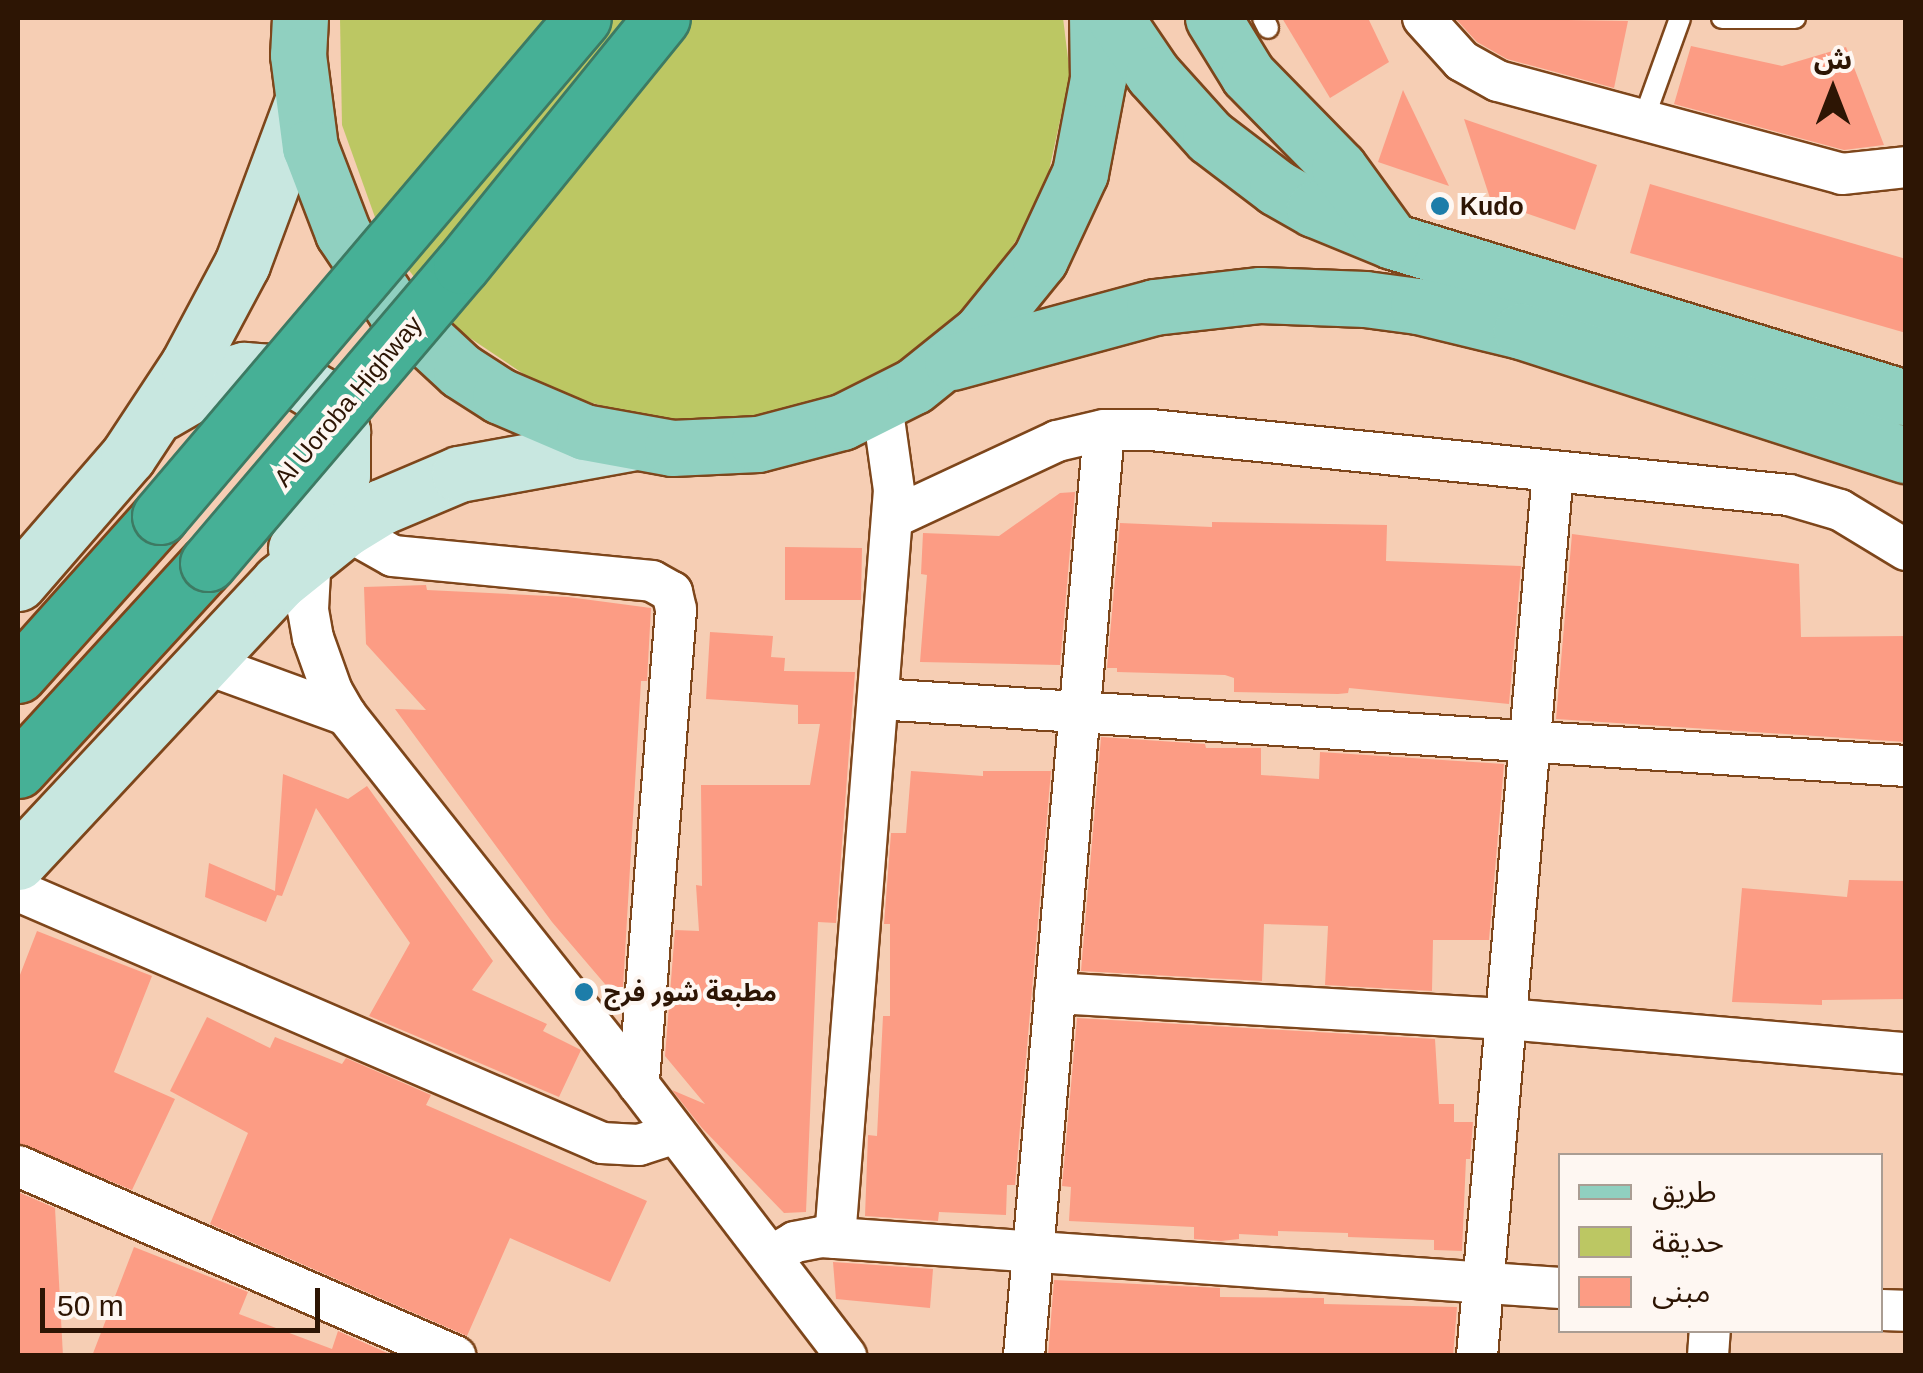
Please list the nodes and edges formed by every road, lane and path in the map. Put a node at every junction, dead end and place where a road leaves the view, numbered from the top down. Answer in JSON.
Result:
{"nodes":[{"id":1,"x":300,"y":18,"type":"edge"},
{"id":2,"x":583,"y":18,"type":"edge"},
{"id":3,"x":662,"y":18,"type":"edge"},
{"id":4,"x":1097,"y":18,"type":"edge"},
{"id":5,"x":1115,"y":18,"type":"edge"},
{"id":6,"x":1212,"y":18,"type":"edge"},
{"id":7,"x":1424,"y":18,"type":"edge"},
{"id":8,"x":1680,"y":18,"type":"edge"},
{"id":9,"x":1722,"y":18,"type":"edge"},
{"id":10,"x":1795,"y":18,"type":"edge"},
{"id":11,"x":302,"y":103,"type":"junction"},
{"id":12,"x":1643,"y":121,"type":"junction"},
{"id":13,"x":1906,"y":167,"type":"edge"},
{"id":14,"x":1392,"y":241,"type":"junction"},
{"id":15,"x":944,"y":364,"type":"junction"},
{"id":16,"x":1906,"y":398,"type":"edge"},
{"id":17,"x":882,"y":405,"type":"junction"},
{"id":18,"x":158,"y":414,"type":"junction"},
{"id":19,"x":1104,"y":430,"type":"junction"},
{"id":20,"x":629,"y":442,"type":"junction"},
{"id":21,"x":1906,"y":455,"type":"edge"},
{"id":22,"x":1553,"y":472,"type":"junction"},
{"id":23,"x":892,"y":518,"type":"junction"},
{"id":24,"x":1906,"y":550,"type":"edge"},
{"id":25,"x":311,"y":555,"type":"junction"},
{"id":26,"x":18,"y":583,"type":"edge"},
{"id":27,"x":203,"y":663,"type":"junction"},
{"id":28,"x":18,"y":674,"type":"edge"},
{"id":29,"x":878,"y":699,"type":"junction"},
{"id":30,"x":1080,"y":712,"type":"junction"},
{"id":31,"x":346,"y":715,"type":"junction"},
{"id":32,"x":1530,"y":742,"type":"junction"},
{"id":33,"x":1906,"y":766,"type":"edge"},
{"id":34,"x":18,"y":770,"type":"edge"},
{"id":35,"x":18,"y":862,"type":"edge"},
{"id":36,"x":18,"y":891,"type":"edge"},
{"id":37,"x":1055,"y":994,"type":"junction"},
{"id":38,"x":1506,"y":1020,"type":"junction"},
{"id":39,"x":1906,"y":1053,"type":"edge"},
{"id":40,"x":639,"y":1085,"type":"junction"},
{"id":41,"x":675,"y":1133,"type":"junction"},
{"id":42,"x":18,"y":1166,"type":"edge"},
{"id":43,"x":835,"y":1238,"type":"junction"},
{"id":44,"x":1031,"y":1252,"type":"junction"},
{"id":45,"x":772,"y":1256,"type":"junction"},
{"id":46,"x":1484,"y":1282,"type":"junction"},
{"id":47,"x":1558,"y":1288,"type":"edge"},
{"id":48,"x":455,"y":1356,"type":"edge"},
{"id":49,"x":846,"y":1356,"type":"edge"},
{"id":50,"x":1024,"y":1356,"type":"edge"},
{"id":51,"x":1478,"y":1356,"type":"edge"}],
"edges":[{"from":1,"to":11,"type":"main road"},
{"from":2,"to":28,"type":"highway","bridge":true},
{"from":3,"to":34,"type":"highway","name":"Al Uoroba Highway","bridge":true},
{"from":4,"to":15,"type":"main road"},
{"from":5,"to":14,"type":"main road"},
{"from":6,"to":14,"type":"main road"},
{"from":7,"to":12,"type":"street"},
{"from":8,"to":12,"type":"lane"},
{"from":9,"to":10,"type":"lane"},
{"from":11,"to":18,"type":"main road"},
{"from":11,"to":20,"type":"main road"},
{"from":12,"to":13,"type":"street"},
{"from":14,"to":16,"type":"main road"},
{"from":15,"to":17,"type":"main road"},
{"from":15,"to":21,"type":"main road"},
{"from":17,"to":20,"type":"main road"},
{"from":17,"to":23,"type":"street"},
{"from":18,"to":25,"type":"main road"},
{"from":18,"to":26,"type":"main road"},
{"from":19,"to":22,"type":"street"},
{"from":19,"to":23,"type":"street"},
{"from":19,"to":30,"type":"street"},
{"from":20,"to":25,"type":"main road"},
{"from":22,"to":24,"type":"street"},
{"from":22,"to":32,"type":"street"},
{"from":23,"to":29,"type":"street"},
{"from":25,"to":27,"type":"main road"},
{"from":25,"to":31,"type":"street"},
{"from":25,"to":40,"type":"street"},
{"from":27,"to":31,"type":"street"},
{"from":27,"to":35,"type":"main road"},
{"from":29,"to":30,"type":"street"},
{"from":29,"to":43,"type":"street"},
{"from":30,"to":32,"type":"street"},
{"from":30,"to":37,"type":"street"},
{"from":31,"to":40,"type":"street"},
{"from":32,"to":33,"type":"street"},
{"from":32,"to":38,"type":"street"},
{"from":36,"to":41,"type":"street"},
{"from":37,"to":38,"type":"street"},
{"from":37,"to":44,"type":"street"},
{"from":38,"to":39,"type":"street"},
{"from":38,"to":46,"type":"street"},
{"from":40,"to":41,"type":"street"},
{"from":41,"to":45,"type":"street"},
{"from":42,"to":48,"type":"street"},
{"from":43,"to":44,"type":"street"},
{"from":43,"to":45,"type":"street"},
{"from":44,"to":46,"type":"street"},
{"from":44,"to":50,"type":"street"},
{"from":45,"to":49,"type":"street"},
{"from":46,"to":47,"type":"street"},
{"from":46,"to":51,"type":"street"}]}
